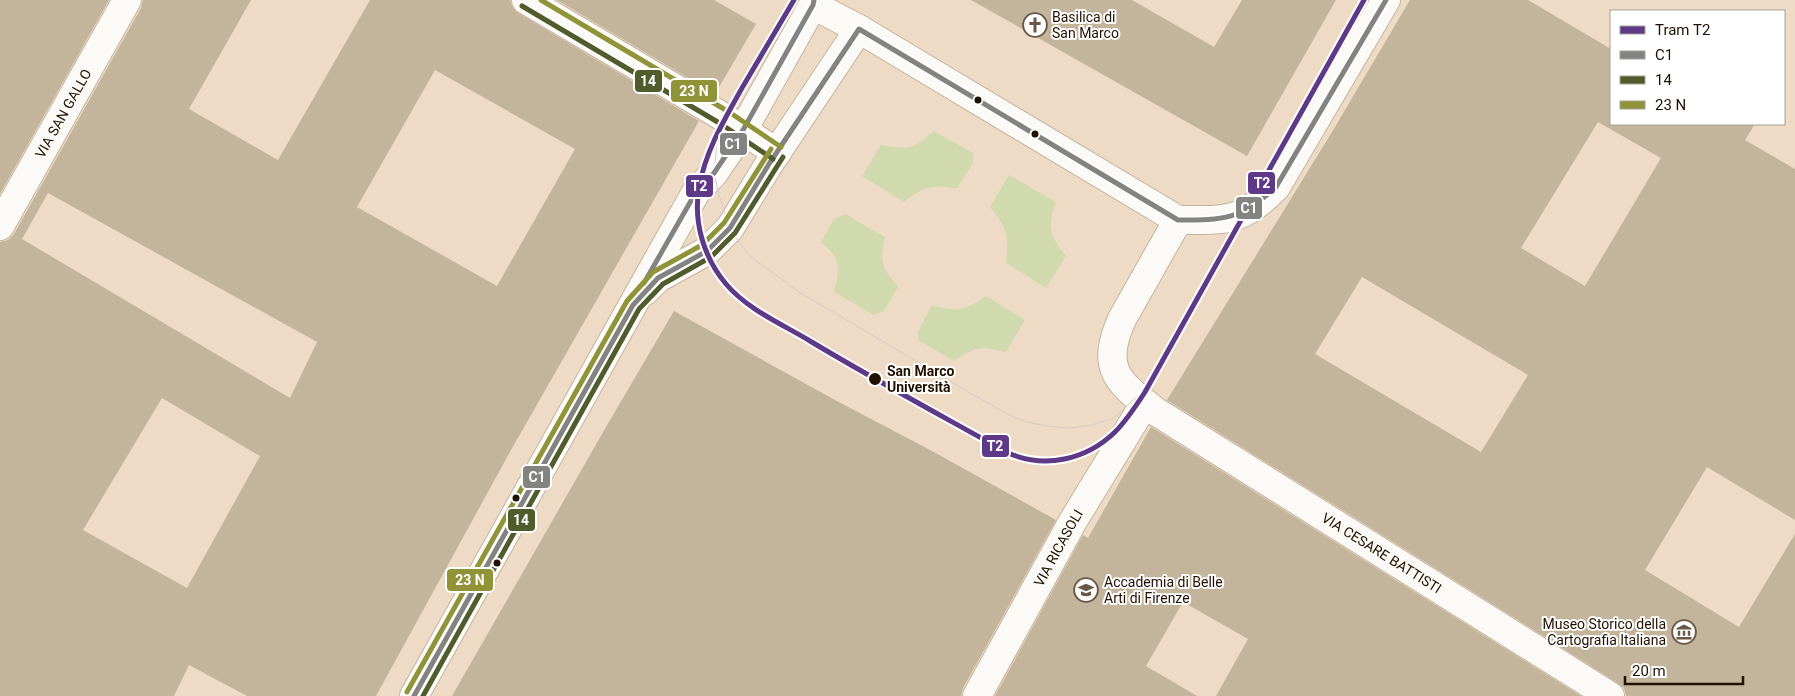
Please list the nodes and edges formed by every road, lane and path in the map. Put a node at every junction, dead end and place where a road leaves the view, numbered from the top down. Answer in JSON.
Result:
{"nodes":[{"id":1,"x":126,"y":0,"type":"edge"},
{"id":2,"x":526,"y":0,"type":"edge"},
{"id":3,"x":1386,"y":0,"type":"edge"},
{"id":4,"x":814,"y":2,"type":"edge"},
{"id":5,"x":859,"y":29,"type":"junction"},
{"id":6,"x":743,"y":130,"type":"junction"},
{"id":7,"x":777,"y":152,"type":"junction"},
{"id":8,"x":1178,"y":220,"type":"junction"},
{"id":9,"x":0,"y":226,"type":"edge"},
{"id":10,"x":632,"y":305,"type":"junction"},
{"id":11,"x":1150,"y":407,"type":"junction"},
{"id":12,"x":414,"y":696,"type":"edge"},
{"id":13,"x":977,"y":696,"type":"edge"},
{"id":14,"x":1610,"y":696,"type":"edge"}],
"edges":[{"from":1,"to":9,"type":"street","name":"VIA SAN GALLO"},
{"from":2,"to":6,"type":"street"},
{"from":3,"to":8,"type":"street"},
{"from":4,"to":5,"type":"street"},
{"from":4,"to":6,"type":"street"},
{"from":5,"to":7,"type":"street"},
{"from":5,"to":8,"type":"street"},
{"from":6,"to":7,"type":"street"},
{"from":6,"to":10,"type":"street"},
{"from":7,"to":10,"type":"street"},
{"from":8,"to":11,"type":"street","name":"VIA CESARE BATTISTI"},
{"from":10,"to":12,"type":"street"},
{"from":11,"to":13,"type":"street","name":"VIA RICASOLI"},
{"from":11,"to":14,"type":"street","name":"VIA CESARE BATTISTI"}]}
